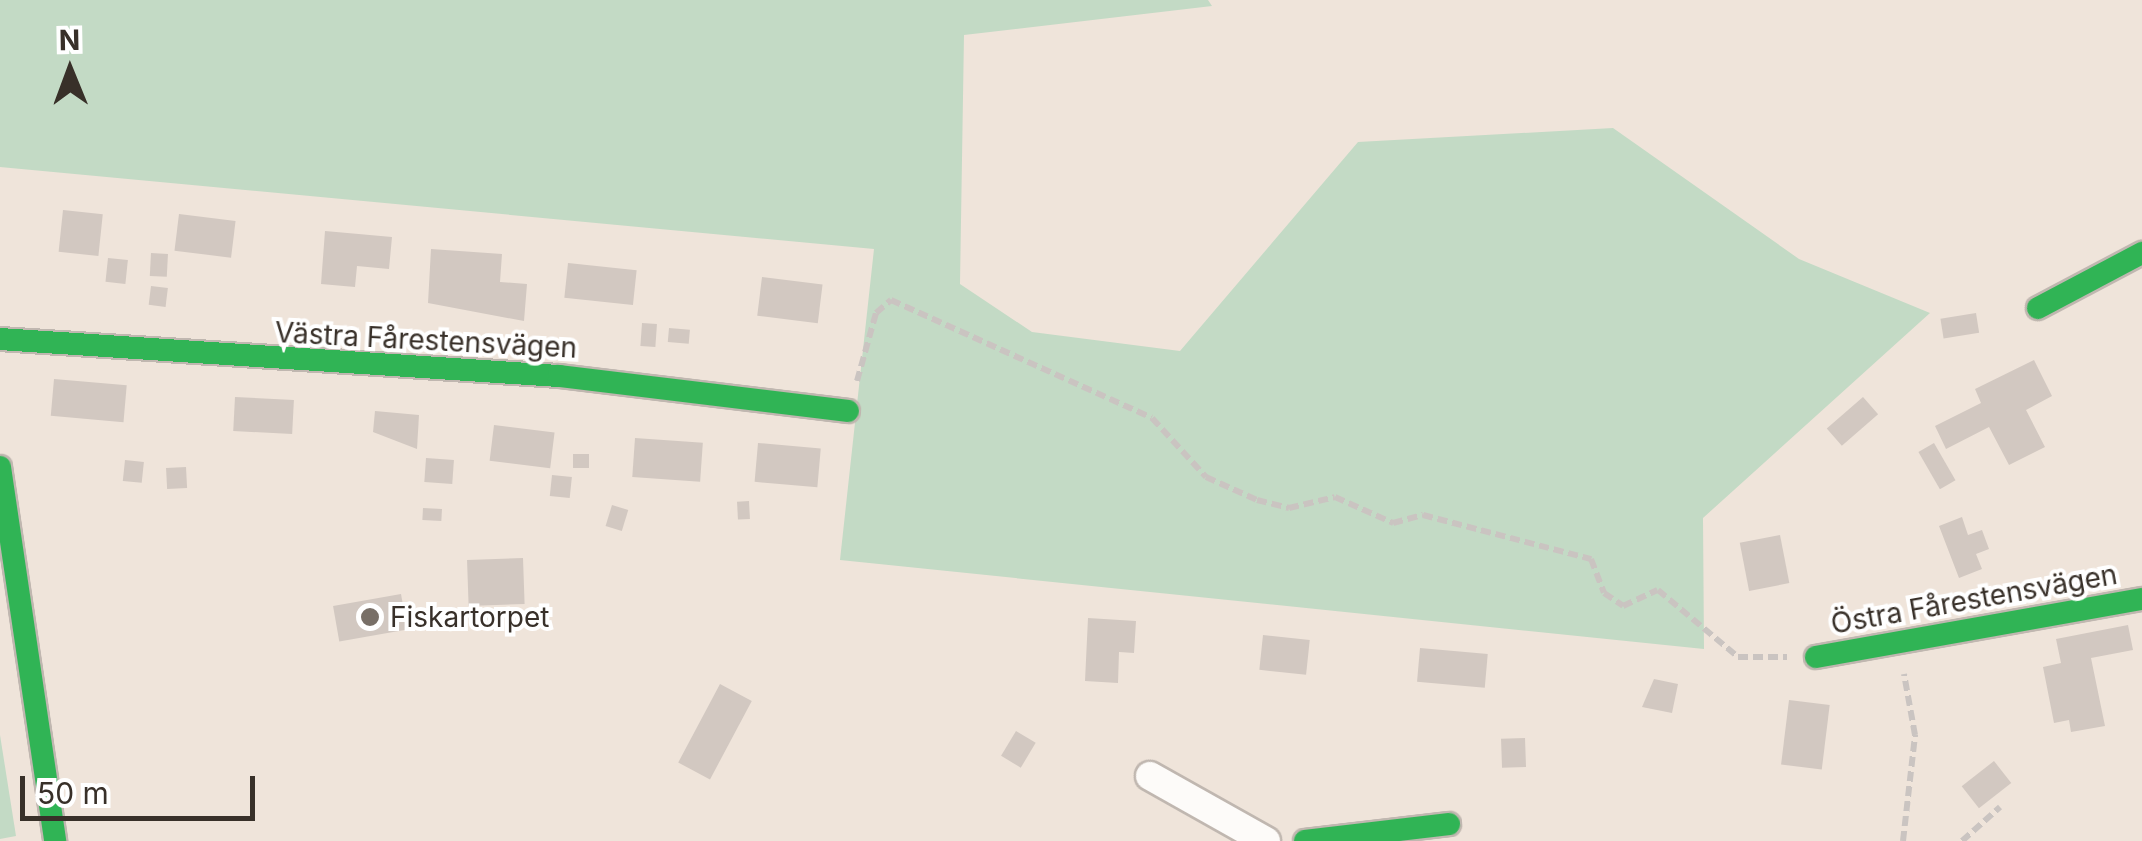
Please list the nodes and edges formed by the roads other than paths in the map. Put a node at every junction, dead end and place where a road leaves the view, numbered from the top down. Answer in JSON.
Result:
{"nodes":[{"id":1,"x":2142,"y":253,"type":"edge"},
{"id":2,"x":2038,"y":308,"type":"dead end"},
{"id":3,"x":0,"y":339,"type":"edge"},
{"id":4,"x":848,"y":411,"type":"road end"},
{"id":5,"x":0,"y":468,"type":"edge"},
{"id":6,"x":2142,"y":599,"type":"edge"},
{"id":7,"x":1816,"y":658,"type":"road end"},
{"id":8,"x":1150,"y":776,"type":"dead end"},
{"id":9,"x":1449,"y":824,"type":"dead end"},
{"id":10,"x":55,"y":841,"type":"edge"},
{"id":11,"x":1266,"y":841,"type":"edge"},
{"id":12,"x":1305,"y":841,"type":"edge"}],
"edges":[{"from":1,"to":2,"type":"street"},
{"from":3,"to":4,"type":"street","name":"Västra Fårestensvägen"},
{"from":5,"to":10,"type":"street"},
{"from":6,"to":7,"type":"street","name":"Östra Fårestensvägen"},
{"from":8,"to":11,"type":"street"},
{"from":9,"to":12,"type":"street"}]}
